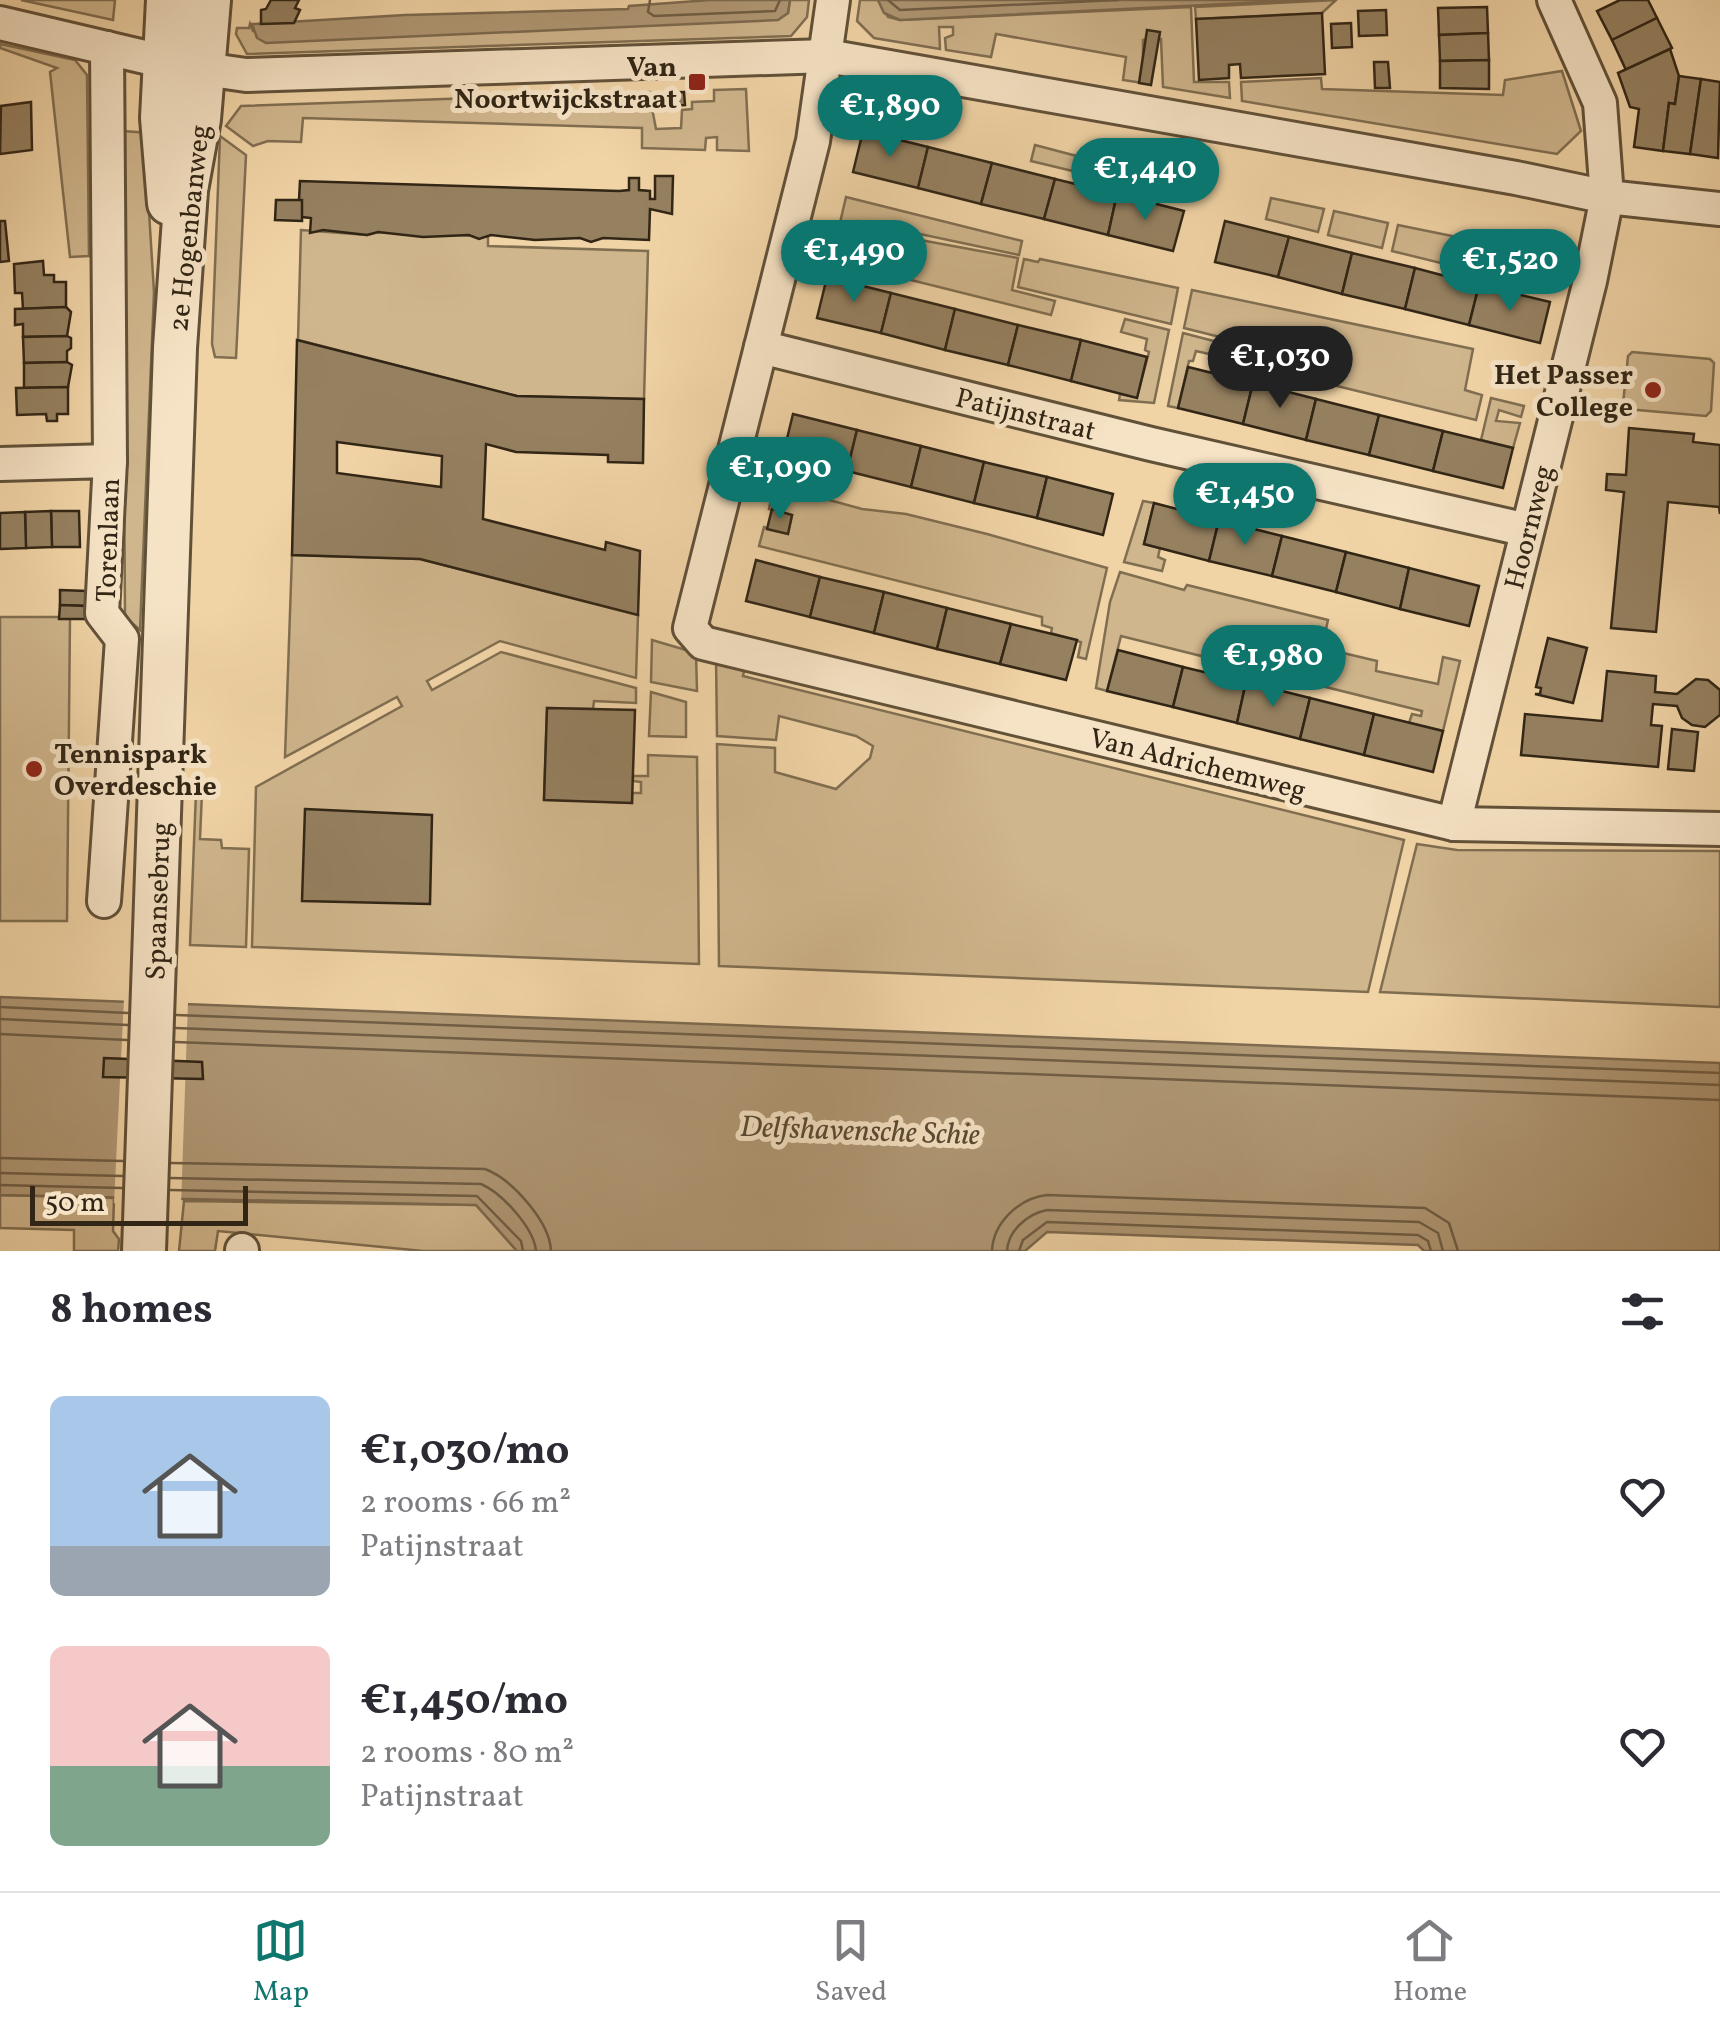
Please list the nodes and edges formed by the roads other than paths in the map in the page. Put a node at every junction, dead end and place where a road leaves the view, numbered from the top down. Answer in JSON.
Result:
{"nodes":[{"id":1,"x":168,"y":0,"type":"edge"},
{"id":2,"x":209,"y":0,"type":"edge"},
{"id":3,"x":833,"y":0,"type":"edge"},
{"id":4,"x":1554,"y":0,"type":"edge"},
{"id":5,"x":0,"y":22,"type":"edge"},
{"id":6,"x":107,"y":48,"type":"junction"},
{"id":7,"x":826,"y":56,"type":"junction"},
{"id":8,"x":185,"y":66,"type":"junction"},
{"id":9,"x":1607,"y":197,"type":"junction"},
{"id":10,"x":1720,"y":209,"type":"edge"},
{"id":11,"x":761,"y":346,"type":"junction"},
{"id":12,"x":175,"y":348,"type":"joint"},
{"id":13,"x":110,"y":462,"type":"junction"},
{"id":14,"x":0,"y":464,"type":"edge"},
{"id":15,"x":1527,"y":530,"type":"junction"},
{"id":16,"x":1454,"y":824,"type":"junction"},
{"id":17,"x":1720,"y":829,"type":"edge"},
{"id":18,"x":104,"y":902,"type":"dead end"},
{"id":19,"x":145,"y":1233,"type":"edge"}],
"edges":[{"from":1,"to":8,"type":"street","name":"2e Hogenbanweg"},
{"from":2,"to":8,"type":"street","name":"2e Hogenbanweg"},
{"from":3,"to":7,"type":"street"},
{"from":4,"to":9,"type":"street","name":"Hoornweg"},
{"from":5,"to":6,"type":"street"},
{"from":6,"to":8,"type":"street"},
{"from":6,"to":13,"type":"street"},
{"from":7,"to":8,"type":"street"},
{"from":7,"to":9,"type":"street"},
{"from":7,"to":11,"type":"street"},
{"from":8,"to":12,"type":"street","name":"2e Hogenbanweg"},
{"from":9,"to":10,"type":"street"},
{"from":9,"to":15,"type":"street","name":"Hoornweg"},
{"from":11,"to":15,"type":"street","name":"Patijnstraat"},
{"from":11,"to":16,"type":"street","name":"Van Adrichemweg"},
{"from":12,"to":19,"type":"street","name":"Spaansebrug"},
{"from":13,"to":14,"type":"street","name":"Torenlaan"},
{"from":13,"to":18,"type":"street","name":"Torenlaan"},
{"from":15,"to":16,"type":"street","name":"Hoornweg"},
{"from":16,"to":17,"type":"street","name":"Van Adrichemweg"}]}
